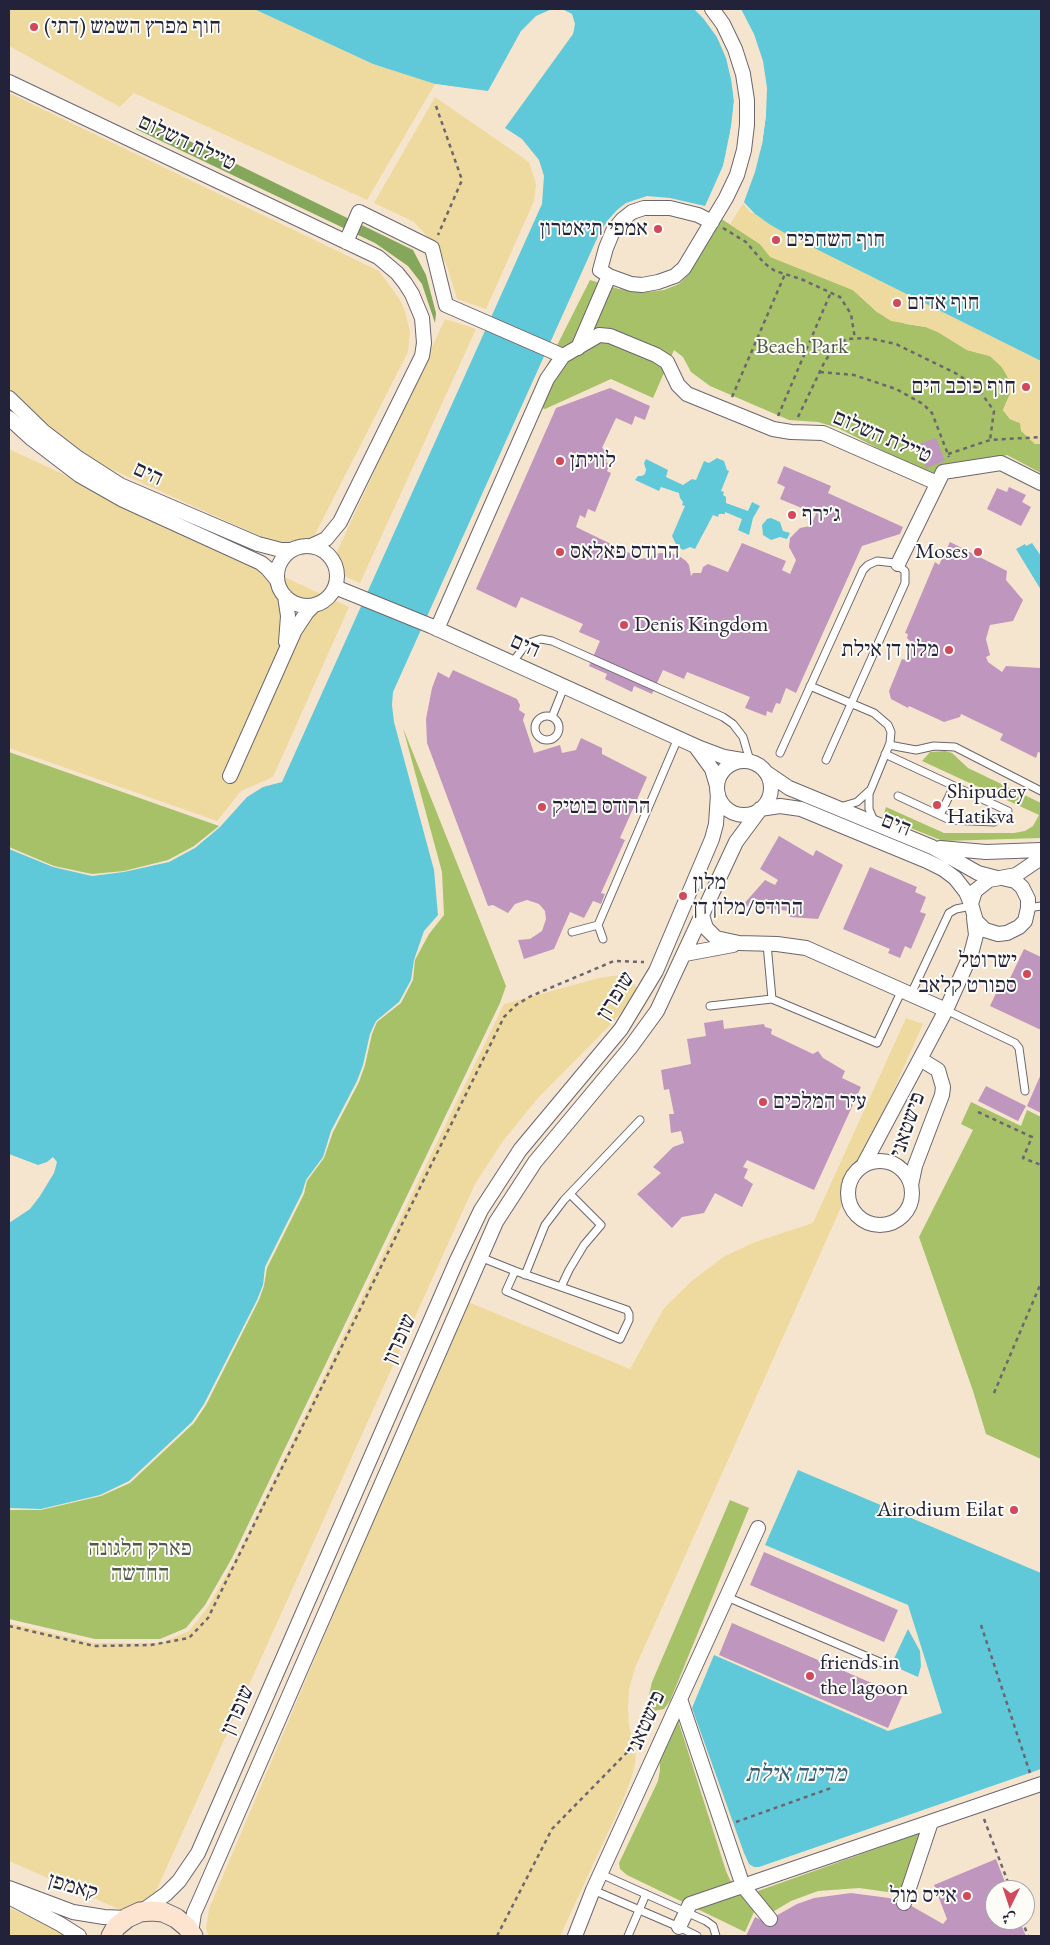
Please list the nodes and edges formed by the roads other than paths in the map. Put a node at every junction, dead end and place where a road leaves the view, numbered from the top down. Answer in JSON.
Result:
{"nodes":[{"id":1,"x":712,"y":9,"type":"edge"},
{"id":2,"x":9,"y":82,"type":"edge"},
{"id":3,"x":712,"y":222,"type":"junction"},
{"id":4,"x":346,"y":242,"type":"junction"},
{"id":5,"x":609,"y":276,"type":"junction"},
{"id":6,"x":578,"y":348,"type":"junction"},
{"id":7,"x":563,"y":356,"type":"junction"},
{"id":8,"x":9,"y":398,"type":"edge"},
{"id":9,"x":9,"y":418,"type":"edge"},
{"id":10,"x":937,"y":483,"type":"junction"},
{"id":11,"x":1041,"y":483,"type":"edge"},
{"id":12,"x":340,"y":522,"type":"junction"},
{"id":13,"x":311,"y":546,"type":"junction"},
{"id":14,"x":291,"y":550,"type":"junction"},
{"id":15,"x":334,"y":562,"type":"junction"},
{"id":16,"x":898,"y":564,"type":"junction"},
{"id":17,"x":277,"y":580,"type":"junction"},
{"id":18,"x":335,"y":587,"type":"junction"},
{"id":19,"x":285,"y":596,"type":"junction"},
{"id":20,"x":314,"y":605,"type":"junction"},
{"id":21,"x":434,"y":628,"type":"junction"},
{"id":22,"x":284,"y":655,"type":"junction"},
{"id":23,"x":512,"y":663,"type":"junction"},
{"id":24,"x":810,"y":686,"type":"junction"},
{"id":25,"x":564,"y":687,"type":"junction"},
{"id":26,"x":851,"y":703,"type":"junction"},
{"id":27,"x":552,"y":717,"type":"dead end"},
{"id":28,"x":678,"y":738,"type":"junction"},
{"id":29,"x":889,"y":744,"type":"junction"},
{"id":30,"x":696,"y":746,"type":"junction"},
{"id":31,"x":780,"y":753,"type":"dead end"},
{"id":32,"x":885,"y":754,"type":"junction"},
{"id":33,"x":826,"y":760,"type":"dead end"},
{"id":34,"x":746,"y":761,"type":"junction"},
{"id":35,"x":767,"y":773,"type":"junction"},
{"id":36,"x":230,"y":776,"type":"dead end"},
{"id":37,"x":954,"y":786,"type":"junction"},
{"id":38,"x":717,"y":790,"type":"junction"},
{"id":39,"x":870,"y":791,"type":"junction"},
{"id":40,"x":1041,"y":791,"type":"edge"},
{"id":41,"x":898,"y":796,"type":"dead end"},
{"id":42,"x":836,"y":808,"type":"junction"},
{"id":43,"x":760,"y":810,"type":"junction"},
{"id":44,"x":1008,"y":811,"type":"dead end"},
{"id":45,"x":940,"y":815,"type":"junction"},
{"id":46,"x":994,"y":822,"type":"dead end"},
{"id":47,"x":878,"y":825,"type":"junction"},
{"id":48,"x":929,"y":846,"type":"junction"},
{"id":49,"x":1041,"y":850,"type":"edge"},
{"id":50,"x":1041,"y":858,"type":"edge"},
{"id":51,"x":1000,"y":878,"type":"junction"},
{"id":52,"x":1035,"y":907,"type":"edge"},
{"id":53,"x":972,"y":909,"type":"junction"},
{"id":54,"x":702,"y":915,"type":"junction"},
{"id":55,"x":598,"y":925,"type":"junction"},
{"id":56,"x":572,"y":932,"type":"dead end"},
{"id":57,"x":1003,"y":934,"type":"junction"},
{"id":58,"x":603,"y":939,"type":"dead end"},
{"id":59,"x":739,"y":944,"type":"junction"},
{"id":60,"x":767,"y":944,"type":"junction"},
{"id":61,"x":684,"y":954,"type":"junction"},
{"id":62,"x":972,"y":954,"type":"junction"},
{"id":63,"x":906,"y":992,"type":"junction"},
{"id":64,"x":772,"y":998,"type":"junction"},
{"id":65,"x":710,"y":1006,"type":"dead end"},
{"id":66,"x":946,"y":1010,"type":"junction"},
{"id":67,"x":920,"y":1059,"type":"junction"},
{"id":68,"x":1025,"y":1091,"type":"dead end"},
{"id":69,"x":640,"y":1120,"type":"dead end"},
{"id":70,"x":864,"y":1164,"type":"junction"},
{"id":71,"x":911,"y":1184,"type":"junction"},
{"id":72,"x":570,"y":1194,"type":"junction"},
{"id":73,"x":480,"y":1257,"type":"junction"},
{"id":74,"x":515,"y":1272,"type":"junction"},
{"id":75,"x":525,"y":1275,"type":"junction"},
{"id":76,"x":561,"y":1287,"type":"junction"},
{"id":77,"x":758,"y":1528,"type":"dead end"},
{"id":78,"x":727,"y":1597,"type":"junction"},
{"id":79,"x":882,"y":1663,"type":"dead end"},
{"id":80,"x":680,"y":1699,"type":"junction"},
{"id":81,"x":1038,"y":1785,"type":"edge"},
{"id":82,"x":931,"y":1822,"type":"junction"},
{"id":83,"x":601,"y":1874,"type":"junction"},
{"id":84,"x":743,"y":1886,"type":"junction"},
{"id":85,"x":9,"y":1888,"type":"edge"},
{"id":86,"x":593,"y":1890,"type":"junction"},
{"id":87,"x":646,"y":1894,"type":"junction"},
{"id":88,"x":9,"y":1898,"type":"edge"},
{"id":89,"x":904,"y":1903,"type":"dead end"},
{"id":90,"x":639,"y":1910,"type":"junction"},
{"id":91,"x":686,"y":1912,"type":"junction"},
{"id":92,"x":134,"y":1915,"type":"junction"},
{"id":93,"x":770,"y":1919,"type":"dead end"},
{"id":94,"x":679,"y":1927,"type":"junction"},
{"id":95,"x":192,"y":1934,"type":"edge"},
{"id":96,"x":79,"y":1936,"type":"edge"},
{"id":97,"x":111,"y":1936,"type":"edge"},
{"id":98,"x":575,"y":1936,"type":"edge"},
{"id":99,"x":628,"y":1936,"type":"edge"},
{"id":100,"x":697,"y":1936,"type":"edge"},
{"id":101,"x":716,"y":1936,"type":"edge"}],
"edges":[{"from":1,"to":3,"type":"street"},
{"from":2,"to":4,"type":"street","name":"טיילת השלום"},
{"from":3,"to":5,"type":"street"},
{"from":3,"to":5,"type":"street"},
{"from":4,"to":7,"type":"street"},
{"from":4,"to":12,"type":"street","name":"טיילת השלום"},
{"from":5,"to":6,"type":"street"},
{"from":6,"to":7,"type":"street","name":"טיילת השלום"},
{"from":6,"to":10,"type":"street","name":"טיילת השלום"},
{"from":7,"to":21,"type":"street"},
{"from":8,"to":14,"type":"street","name":"הים"},
{"from":9,"to":17,"type":"street","name":"הים"},
{"from":10,"to":11,"type":"street","name":"טיילת השלום"},
{"from":10,"to":16,"type":"street"},
{"from":12,"to":13,"type":"street"},
{"from":12,"to":15,"type":"street"},
{"from":13,"to":14,"type":"street"},
{"from":13,"to":15,"type":"street"},
{"from":14,"to":17,"type":"street"},
{"from":15,"to":18,"type":"street"},
{"from":16,"to":24,"type":"lane"},
{"from":16,"to":26,"type":"lane"},
{"from":17,"to":19,"type":"street"},
{"from":18,"to":20,"type":"street"},
{"from":18,"to":21,"type":"street","name":"הים"},
{"from":19,"to":20,"type":"street"},
{"from":19,"to":22,"type":"street"},
{"from":20,"to":22,"type":"street"},
{"from":21,"to":23,"type":"street","name":"הים"},
{"from":22,"to":36,"type":"street"},
{"from":23,"to":25,"type":"street","name":"הים"},
{"from":23,"to":34,"type":"lane"},
{"from":24,"to":26,"type":"lane"},
{"from":24,"to":31,"type":"lane"},
{"from":25,"to":27,"type":"lane"},
{"from":25,"to":28,"type":"street","name":"הים"},
{"from":26,"to":29,"type":"lane"},
{"from":26,"to":33,"type":"lane"},
{"from":28,"to":30,"type":"street","name":"הים"},
{"from":28,"to":55,"type":"lane"},
{"from":29,"to":32,"type":"lane"},
{"from":29,"to":40,"type":"lane"},
{"from":30,"to":34,"type":"street","name":"הים"},
{"from":30,"to":38,"type":"street"},
{"from":32,"to":37,"type":"lane"},
{"from":32,"to":39,"type":"lane"},
{"from":34,"to":35,"type":"street"},
{"from":34,"to":38,"type":"street"},
{"from":35,"to":42,"type":"street","name":"הים"},
{"from":35,"to":43,"type":"street"},
{"from":37,"to":44,"type":"lane"},
{"from":37,"to":45,"type":"lane"},
{"from":38,"to":43,"type":"street"},
{"from":38,"to":92,"type":"street","name":"שופרון"},
{"from":39,"to":42,"type":"lane"},
{"from":39,"to":47,"type":"lane"},
{"from":41,"to":45,"type":"lane"},
{"from":42,"to":47,"type":"street","name":"הים"},
{"from":43,"to":53,"type":"street","name":"הים"},
{"from":43,"to":54,"type":"street","name":"שופרון"},
{"from":45,"to":46,"type":"lane"},
{"from":47,"to":48,"type":"street","name":"הים"},
{"from":48,"to":49,"type":"street","name":"הים"},
{"from":48,"to":51,"type":"street","name":"הים"},
{"from":50,"to":51,"type":"street"},
{"from":51,"to":52,"type":"street"},
{"from":51,"to":53,"type":"street"},
{"from":52,"to":57,"type":"street"},
{"from":53,"to":57,"type":"street"},
{"from":53,"to":62,"type":"street","name":"פישטאני"},
{"from":53,"to":63,"type":"lane"},
{"from":54,"to":59,"type":"street"},
{"from":54,"to":61,"type":"street","name":"שופרון"},
{"from":55,"to":56,"type":"lane"},
{"from":55,"to":58,"type":"lane"},
{"from":57,"to":62,"type":"street","name":"פישטאני"},
{"from":59,"to":60,"type":"street"},
{"from":59,"to":61,"type":"street"},
{"from":60,"to":63,"type":"street"},
{"from":60,"to":64,"type":"lane"},
{"from":61,"to":73,"type":"street","name":"שופרון"},
{"from":62,"to":66,"type":"street","name":"פישטאני"},
{"from":63,"to":64,"type":"lane"},
{"from":63,"to":66,"type":"street"},
{"from":64,"to":65,"type":"lane"},
{"from":66,"to":67,"type":"street","name":"פישטאני"},
{"from":66,"to":68,"type":"lane"},
{"from":67,"to":70,"type":"street","name":"פישטאני"},
{"from":67,"to":71,"type":"street","name":"פישטאני"},
{"from":69,"to":72,"type":"lane"},
{"from":70,"to":71,"type":"street"},
{"from":70,"to":71,"type":"street"},
{"from":72,"to":75,"type":"lane"},
{"from":72,"to":76,"type":"lane"},
{"from":73,"to":74,"type":"lane"},
{"from":73,"to":95,"type":"street","name":"שופרון"},
{"from":74,"to":75,"type":"lane"},
{"from":74,"to":76,"type":"lane"},
{"from":75,"to":76,"type":"lane"},
{"from":77,"to":78,"type":"street","name":"פישטאני"},
{"from":78,"to":79,"type":"lane"},
{"from":78,"to":80,"type":"street","name":"פישטאני"},
{"from":80,"to":83,"type":"street","name":"פישטאני"},
{"from":80,"to":84,"type":"street"},
{"from":81,"to":82,"type":"street"},
{"from":82,"to":84,"type":"street"},
{"from":82,"to":89,"type":"street"},
{"from":83,"to":86,"type":"street","name":"פישטאני"},
{"from":83,"to":87,"type":"lane"},
{"from":84,"to":91,"type":"street"},
{"from":84,"to":93,"type":"street"},
{"from":85,"to":92,"type":"street","name":"קאמפן"},
{"from":86,"to":90,"type":"lane"},
{"from":86,"to":98,"type":"street","name":"פישטאני"},
{"from":87,"to":90,"type":"lane"},
{"from":87,"to":91,"type":"lane"},
{"from":88,"to":96,"type":"street","name":"קאמפן"},
{"from":90,"to":94,"type":"lane"},
{"from":90,"to":99,"type":"lane"},
{"from":91,"to":94,"type":"street"},
{"from":91,"to":101,"type":"lane"},
{"from":92,"to":95,"type":"street"},
{"from":92,"to":97,"type":"street"},
{"from":94,"to":100,"type":"lane"}]}
